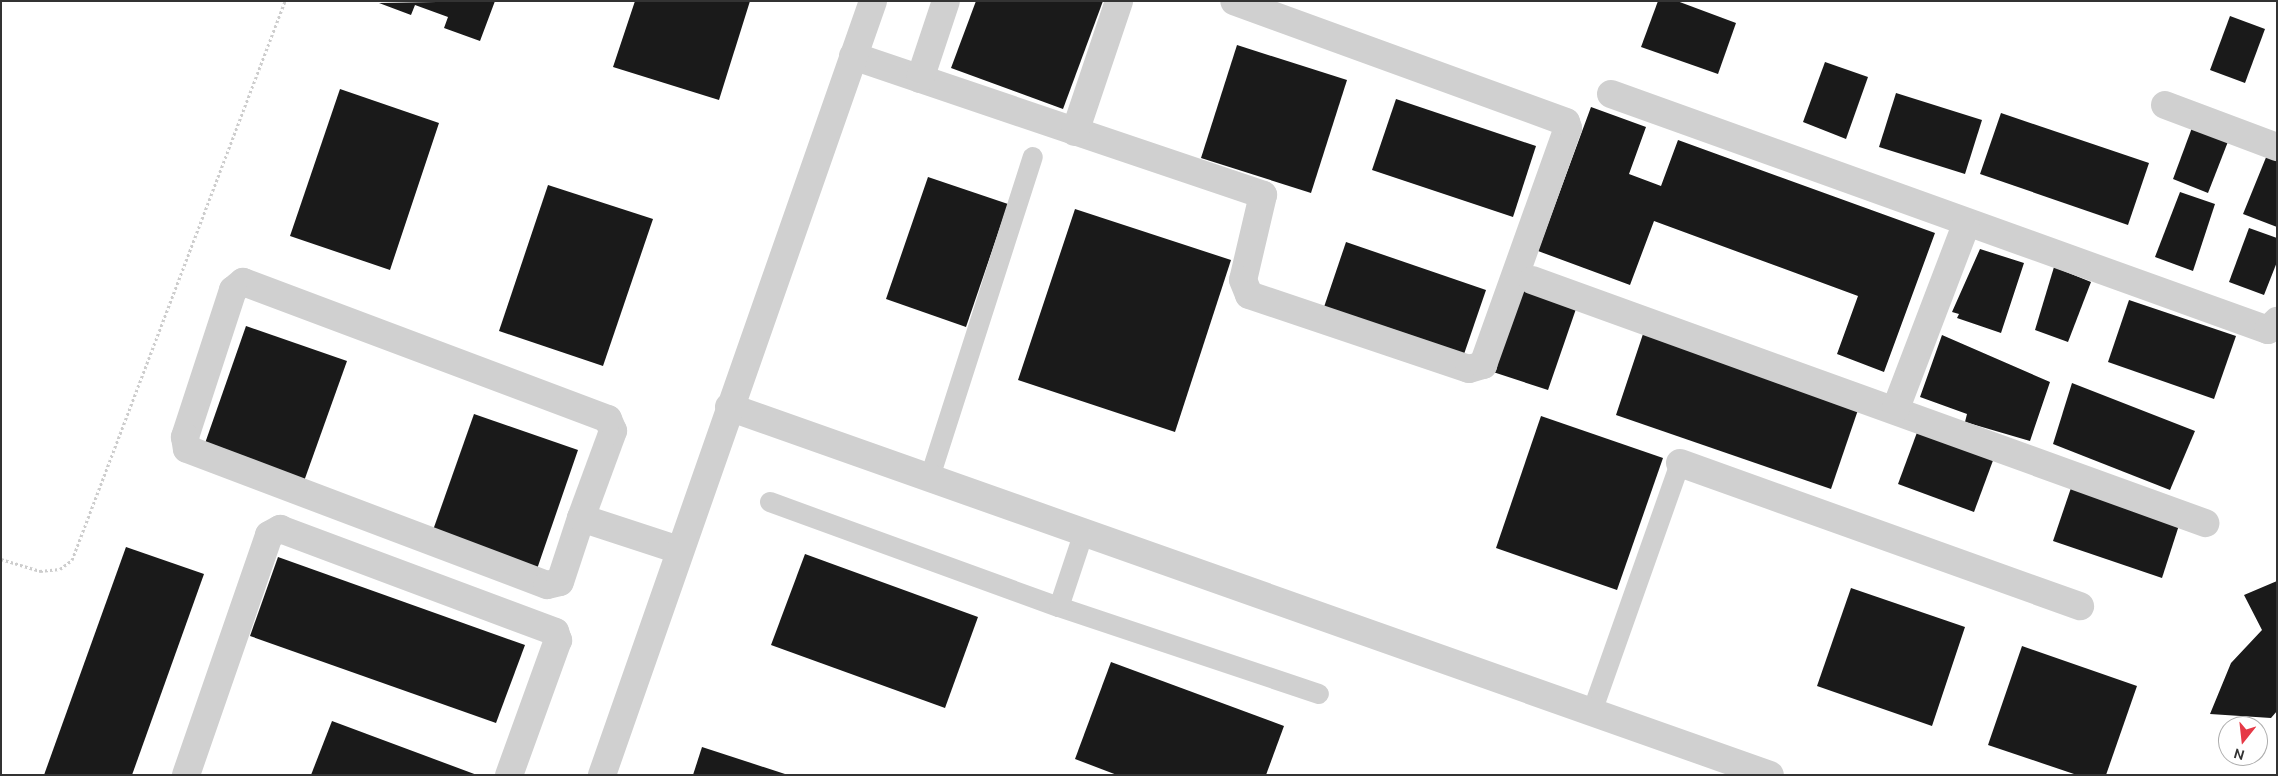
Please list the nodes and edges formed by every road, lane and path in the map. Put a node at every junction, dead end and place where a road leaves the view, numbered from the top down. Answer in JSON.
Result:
{"nodes":[{"id":1,"x":285,"y":1,"type":"edge"},
{"id":2,"x":873,"y":1,"type":"edge"},
{"id":3,"x":946,"y":1,"type":"edge"},
{"id":4,"x":1119,"y":1,"type":"edge"},
{"id":5,"x":1234,"y":1,"type":"edge"},
{"id":6,"x":853,"y":56,"type":"junction"},
{"id":7,"x":920,"y":79,"type":"junction"},
{"id":8,"x":1611,"y":94,"type":"dead end"},
{"id":9,"x":2165,"y":105,"type":"dead end"},
{"id":10,"x":1075,"y":132,"type":"junction"},
{"id":11,"x":2277,"y":147,"type":"edge"},
{"id":12,"x":1033,"y":157,"type":"dead end"},
{"id":13,"x":1966,"y":226,"type":"junction"},
{"id":14,"x":1532,"y":280,"type":"dead end"},
{"id":15,"x":2277,"y":321,"type":"edge"},
{"id":16,"x":730,"y":407,"type":"junction"},
{"id":17,"x":1896,"y":408,"type":"junction"},
{"id":18,"x":1680,"y":462,"type":"joint"},
{"id":19,"x":930,"y":477,"type":"junction"},
{"id":20,"x":770,"y":502,"type":"dead end"},
{"id":21,"x":581,"y":518,"type":"junction"},
{"id":22,"x":2205,"y":523,"type":"dead end"},
{"id":23,"x":1084,"y":532,"type":"junction"},
{"id":24,"x":679,"y":550,"type":"junction"},
{"id":25,"x":1,"y":560,"type":"edge"},
{"id":26,"x":2080,"y":606,"type":"dead end"},
{"id":27,"x":1059,"y":607,"type":"junction"},
{"id":28,"x":1319,"y":694,"type":"dead end"},
{"id":29,"x":1592,"y":712,"type":"junction"},
{"id":30,"x":186,"y":775,"type":"edge"},
{"id":31,"x":509,"y":775,"type":"edge"},
{"id":32,"x":602,"y":775,"type":"edge"},
{"id":33,"x":1770,"y":775,"type":"edge"}],
"edges":[{"from":1,"to":25,"type":"path"},
{"from":2,"to":6,"type":"street"},
{"from":3,"to":7,"type":"street"},
{"from":4,"to":10,"type":"street"},
{"from":5,"to":10,"type":"street"},
{"from":6,"to":7,"type":"street"},
{"from":6,"to":16,"type":"street"},
{"from":7,"to":10,"type":"street"},
{"from":8,"to":13,"type":"street"},
{"from":9,"to":11,"type":"street"},
{"from":12,"to":19,"type":"lane"},
{"from":13,"to":15,"type":"street"},
{"from":13,"to":17,"type":"street"},
{"from":14,"to":17,"type":"street"},
{"from":16,"to":19,"type":"street"},
{"from":16,"to":24,"type":"street"},
{"from":17,"to":22,"type":"street"},
{"from":18,"to":26,"type":"street"},
{"from":18,"to":29,"type":"lane"},
{"from":19,"to":23,"type":"street"},
{"from":20,"to":27,"type":"lane"},
{"from":21,"to":21,"type":"street"},
{"from":21,"to":24,"type":"street"},
{"from":23,"to":27,"type":"lane"},
{"from":23,"to":29,"type":"street"},
{"from":24,"to":32,"type":"street"},
{"from":27,"to":28,"type":"lane"},
{"from":29,"to":33,"type":"street"},
{"from":30,"to":31,"type":"street"}]}
